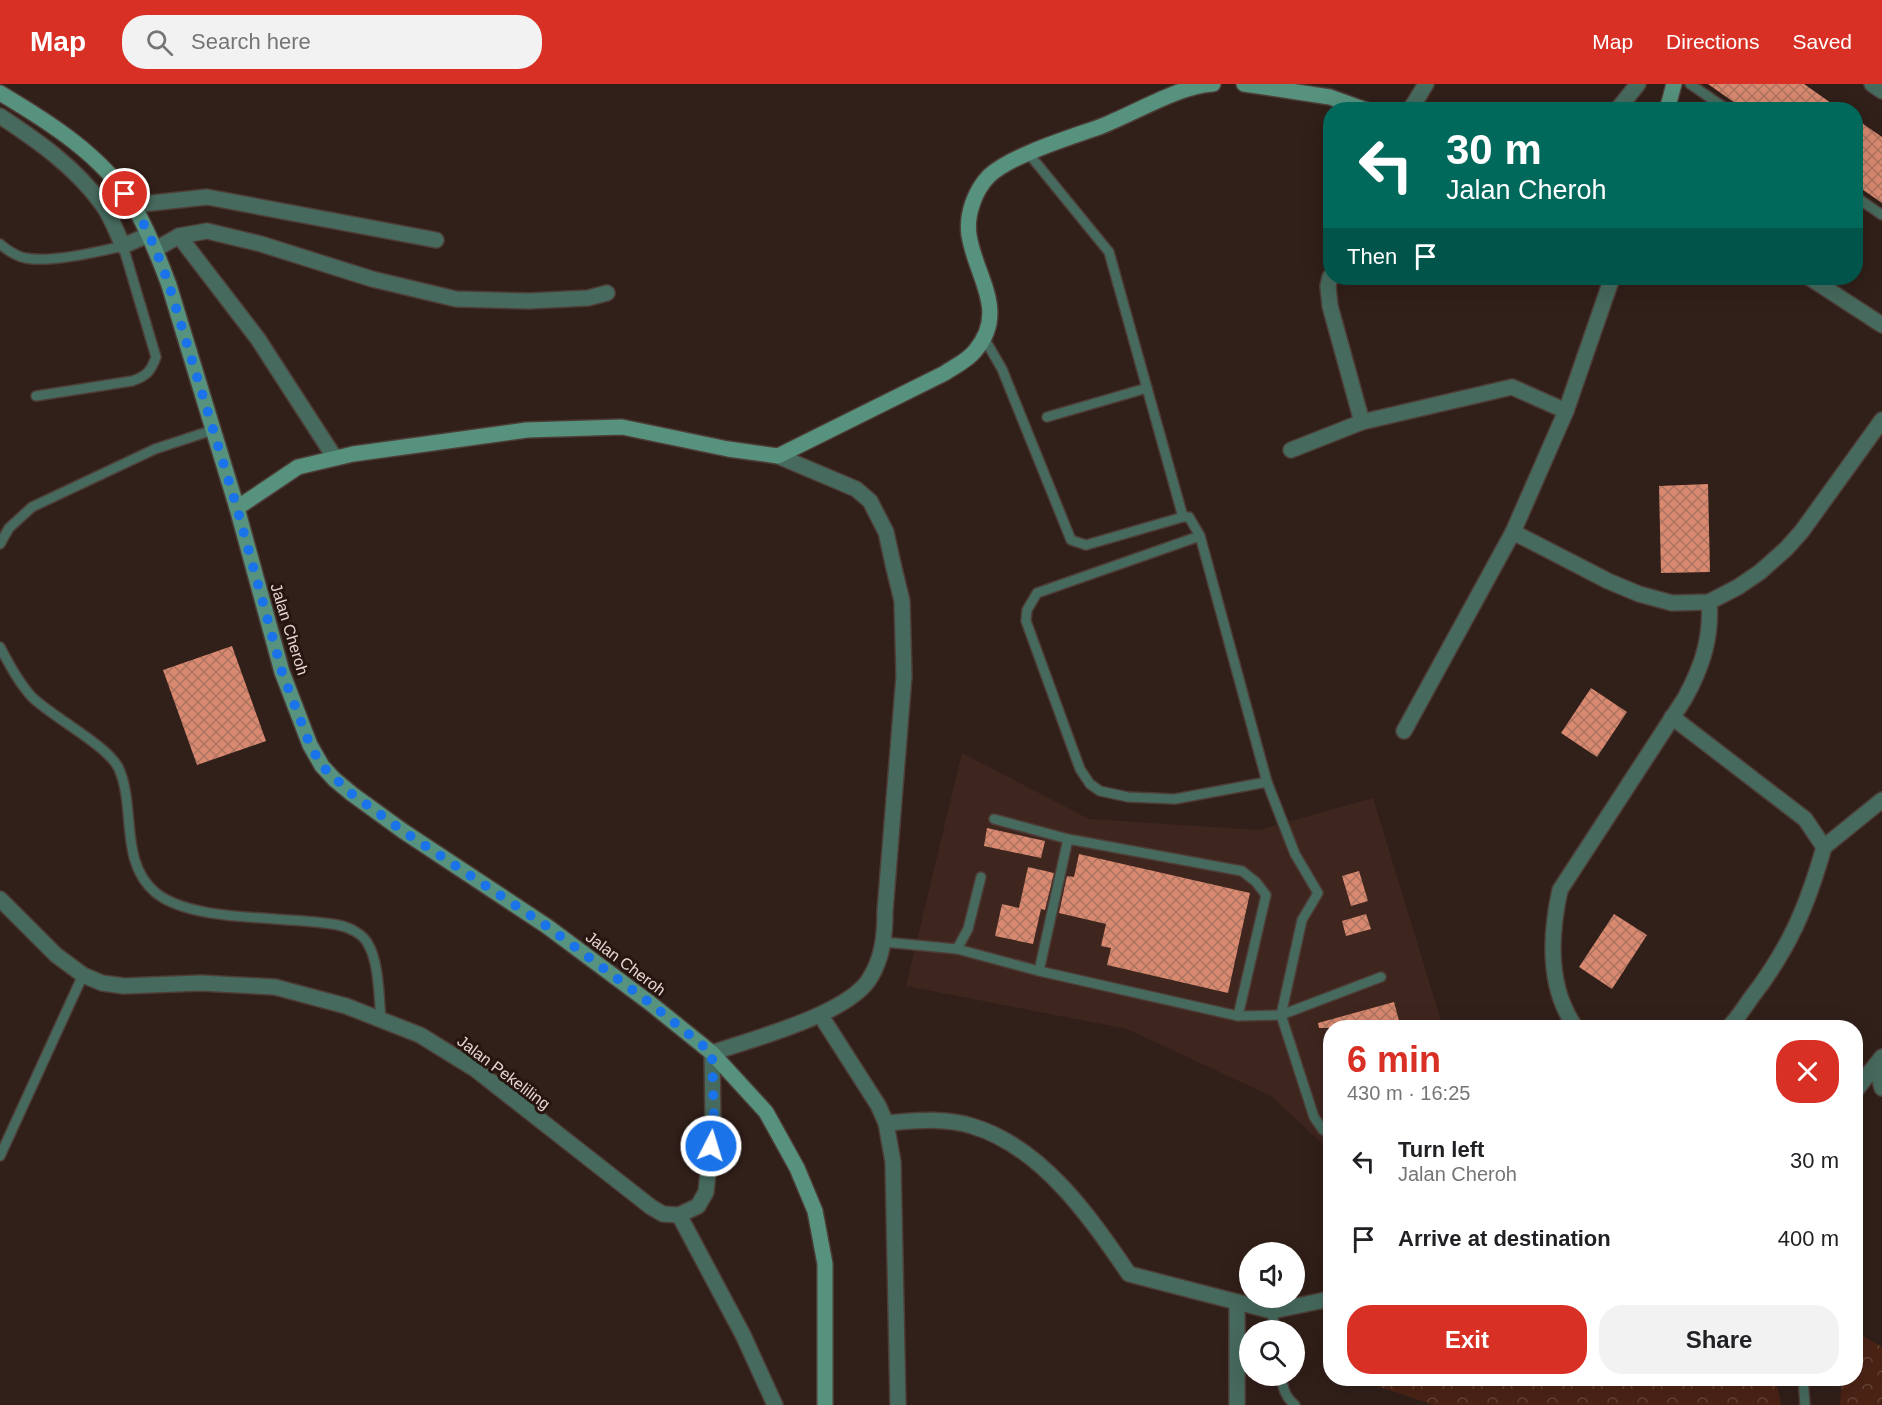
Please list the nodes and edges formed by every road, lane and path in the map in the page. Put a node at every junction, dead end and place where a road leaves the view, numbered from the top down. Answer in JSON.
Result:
{"nodes":[{"id":1,"x":1244,"y":84,"type":"edge"},
{"id":2,"x":1426,"y":84,"type":"edge"},
{"id":3,"x":1638,"y":84,"type":"edge"},
{"id":4,"x":1674,"y":84,"type":"edge"},
{"id":5,"x":1690,"y":84,"type":"edge"},
{"id":6,"x":1872,"y":84,"type":"edge"},
{"id":7,"x":1202,"y":85,"type":"edge"},
{"id":8,"x":1882,"y":91,"type":"edge"},
{"id":9,"x":0,"y":93,"type":"edge"},
{"id":10,"x":1342,"y":102,"type":"edge"},
{"id":11,"x":1415,"y":102,"type":"edge"},
{"id":12,"x":1623,"y":102,"type":"edge"},
{"id":13,"x":1669,"y":102,"type":"edge"},
{"id":14,"x":1716,"y":102,"type":"edge"},
{"id":15,"x":0,"y":116,"type":"edge"},
{"id":16,"x":1029,"y":153,"type":"junction"},
{"id":17,"x":1863,"y":202,"type":"edge"},
{"id":18,"x":133,"y":205,"type":"junction"},
{"id":19,"x":1882,"y":215,"type":"edge"},
{"id":20,"x":148,"y":235,"type":"junction"},
{"id":21,"x":178,"y":236,"type":"junction"},
{"id":22,"x":436,"y":240,"type":"dead end"},
{"id":23,"x":0,"y":244,"type":"edge"},
{"id":24,"x":123,"y":246,"type":"junction"},
{"id":25,"x":156,"y":249,"type":"junction"},
{"id":26,"x":1328,"y":285,"type":"edge"},
{"id":27,"x":1610,"y":285,"type":"edge"},
{"id":28,"x":1821,"y":285,"type":"edge"},
{"id":29,"x":606,"y":293,"type":"dead end"},
{"id":30,"x":1882,"y":325,"type":"edge"},
{"id":31,"x":984,"y":338,"type":"junction"},
{"id":32,"x":1147,"y":388,"type":"junction"},
{"id":33,"x":36,"y":396,"type":"dead end"},
{"id":34,"x":1566,"y":411,"type":"junction"},
{"id":35,"x":1047,"y":417,"type":"dead end"},
{"id":36,"x":1882,"y":420,"type":"edge"},
{"id":37,"x":1362,"y":422,"type":"junction"},
{"id":38,"x":213,"y":430,"type":"junction"},
{"id":39,"x":1291,"y":450,"type":"dead end"},
{"id":40,"x":778,"y":456,"type":"junction"},
{"id":41,"x":335,"y":458,"type":"junction"},
{"id":42,"x":237,"y":508,"type":"junction"},
{"id":43,"x":1184,"y":517,"type":"junction"},
{"id":44,"x":1513,"y":532,"type":"junction"},
{"id":45,"x":1200,"y":536,"type":"junction"},
{"id":46,"x":0,"y":544,"type":"edge"},
{"id":47,"x":1709,"y":602,"type":"junction"},
{"id":48,"x":0,"y":647,"type":"edge"},
{"id":49,"x":1672,"y":717,"type":"junction"},
{"id":50,"x":1404,"y":731,"type":"dead end"},
{"id":51,"x":1267,"y":782,"type":"junction"},
{"id":52,"x":1882,"y":800,"type":"edge"},
{"id":53,"x":994,"y":819,"type":"dead end"},
{"id":54,"x":1068,"y":840,"type":"junction"},
{"id":55,"x":1824,"y":847,"type":"junction"},
{"id":56,"x":981,"y":877,"type":"dead end"},
{"id":57,"x":0,"y":899,"type":"edge"},
{"id":58,"x":884,"y":942,"type":"junction"},
{"id":59,"x":957,"y":950,"type":"junction"},
{"id":60,"x":1038,"y":971,"type":"junction"},
{"id":61,"x":82,"y":975,"type":"junction"},
{"id":62,"x":1381,"y":977,"type":"dead end"},
{"id":63,"x":1281,"y":1015,"type":"junction"},
{"id":64,"x":821,"y":1016,"type":"junction"},
{"id":65,"x":1238,"y":1016,"type":"junction"},
{"id":66,"x":381,"y":1020,"type":"junction"},
{"id":67,"x":1571,"y":1020,"type":"edge"},
{"id":68,"x":1734,"y":1020,"type":"edge"},
{"id":69,"x":712,"y":1053,"type":"junction"},
{"id":70,"x":1879,"y":1061,"type":"edge"},
{"id":71,"x":1863,"y":1081,"type":"edge"},
{"id":72,"x":1882,"y":1088,"type":"edge"},
{"id":73,"x":886,"y":1123,"type":"junction"},
{"id":74,"x":1323,"y":1130,"type":"edge"},
{"id":75,"x":0,"y":1156,"type":"edge"},
{"id":76,"x":679,"y":1215,"type":"junction"},
{"id":77,"x":1323,"y":1300,"type":"edge"},
{"id":78,"x":1237,"y":1302,"type":"junction"},
{"id":79,"x":1272,"y":1311,"type":"junction"},
{"id":80,"x":1273,"y":1320,"type":"edge"},
{"id":81,"x":1283,"y":1386,"type":"edge"},
{"id":82,"x":1804,"y":1386,"type":"edge"},
{"id":83,"x":775,"y":1405,"type":"edge"},
{"id":84,"x":825,"y":1405,"type":"edge"},
{"id":85,"x":898,"y":1405,"type":"edge"},
{"id":86,"x":1237,"y":1405,"type":"edge"},
{"id":87,"x":1295,"y":1405,"type":"edge"},
{"id":88,"x":1805,"y":1405,"type":"edge"}],
"edges":[{"from":1,"to":10,"type":"main road"},
{"from":2,"to":11,"type":"street"},
{"from":3,"to":12,"type":"street"},
{"from":4,"to":13,"type":"main road"},
{"from":5,"to":14,"type":"lane"},
{"from":6,"to":8,"type":"street"},
{"from":7,"to":16,"type":"main road"},
{"from":9,"to":18,"type":"main road","name":"Jalan Cheroh"},
{"from":15,"to":24,"type":"street"},
{"from":16,"to":31,"type":"main road"},
{"from":16,"to":32,"type":"lane"},
{"from":17,"to":19,"type":"lane"},
{"from":18,"to":20,"type":"main road","name":"Jalan Cheroh"},
{"from":18,"to":22,"type":"street"},
{"from":20,"to":24,"type":"street"},
{"from":20,"to":25,"type":"main road","name":"Jalan Cheroh"},
{"from":21,"to":25,"type":"street"},
{"from":21,"to":29,"type":"street"},
{"from":21,"to":41,"type":"street"},
{"from":23,"to":24,"type":"lane"},
{"from":24,"to":33,"type":"lane"},
{"from":25,"to":38,"type":"main road","name":"Jalan Cheroh"},
{"from":26,"to":37,"type":"street"},
{"from":27,"to":34,"type":"street"},
{"from":28,"to":30,"type":"street"},
{"from":31,"to":40,"type":"main road"},
{"from":31,"to":43,"type":"lane"},
{"from":32,"to":35,"type":"lane"},
{"from":32,"to":43,"type":"lane"},
{"from":34,"to":37,"type":"street"},
{"from":34,"to":44,"type":"street"},
{"from":36,"to":47,"type":"street"},
{"from":37,"to":39,"type":"street"},
{"from":38,"to":42,"type":"main road","name":"Jalan Cheroh"},
{"from":38,"to":46,"type":"lane"},
{"from":40,"to":41,"type":"main road"},
{"from":40,"to":58,"type":"street"},
{"from":41,"to":42,"type":"main road"},
{"from":42,"to":69,"type":"main road","name":"Jalan Cheroh"},
{"from":43,"to":45,"type":"lane"},
{"from":44,"to":47,"type":"street"},
{"from":44,"to":50,"type":"street"},
{"from":45,"to":51,"type":"lane"},
{"from":45,"to":51,"type":"lane"},
{"from":47,"to":49,"type":"street"},
{"from":48,"to":66,"type":"lane"},
{"from":49,"to":55,"type":"street"},
{"from":49,"to":67,"type":"street"},
{"from":51,"to":63,"type":"lane"},
{"from":52,"to":55,"type":"street"},
{"from":53,"to":54,"type":"lane"},
{"from":54,"to":60,"type":"lane"},
{"from":54,"to":65,"type":"lane"},
{"from":55,"to":68,"type":"street"},
{"from":56,"to":59,"type":"lane"},
{"from":57,"to":61,"type":"street","name":"Jalan Pekeliling"},
{"from":58,"to":59,"type":"lane"},
{"from":58,"to":64,"type":"street"},
{"from":59,"to":60,"type":"lane"},
{"from":60,"to":65,"type":"lane"},
{"from":61,"to":66,"type":"street","name":"Jalan Pekeliling"},
{"from":61,"to":75,"type":"lane"},
{"from":62,"to":63,"type":"lane"},
{"from":63,"to":65,"type":"lane"},
{"from":63,"to":74,"type":"lane"},
{"from":64,"to":69,"type":"street"},
{"from":64,"to":73,"type":"street"},
{"from":66,"to":76,"type":"street","name":"Jalan Pekeliling"},
{"from":69,"to":76,"type":"street"},
{"from":69,"to":84,"type":"main road","name":"Jalan Cheroh"},
{"from":70,"to":71,"type":"street"},
{"from":70,"to":72,"type":"street"},
{"from":73,"to":78,"type":"street"},
{"from":73,"to":85,"type":"street"},
{"from":76,"to":83,"type":"street"},
{"from":77,"to":79,"type":"street"},
{"from":78,"to":79,"type":"street"},
{"from":78,"to":86,"type":"street"},
{"from":79,"to":80,"type":"lane"},
{"from":81,"to":87,"type":"lane"},
{"from":82,"to":88,"type":"lane"}]}
